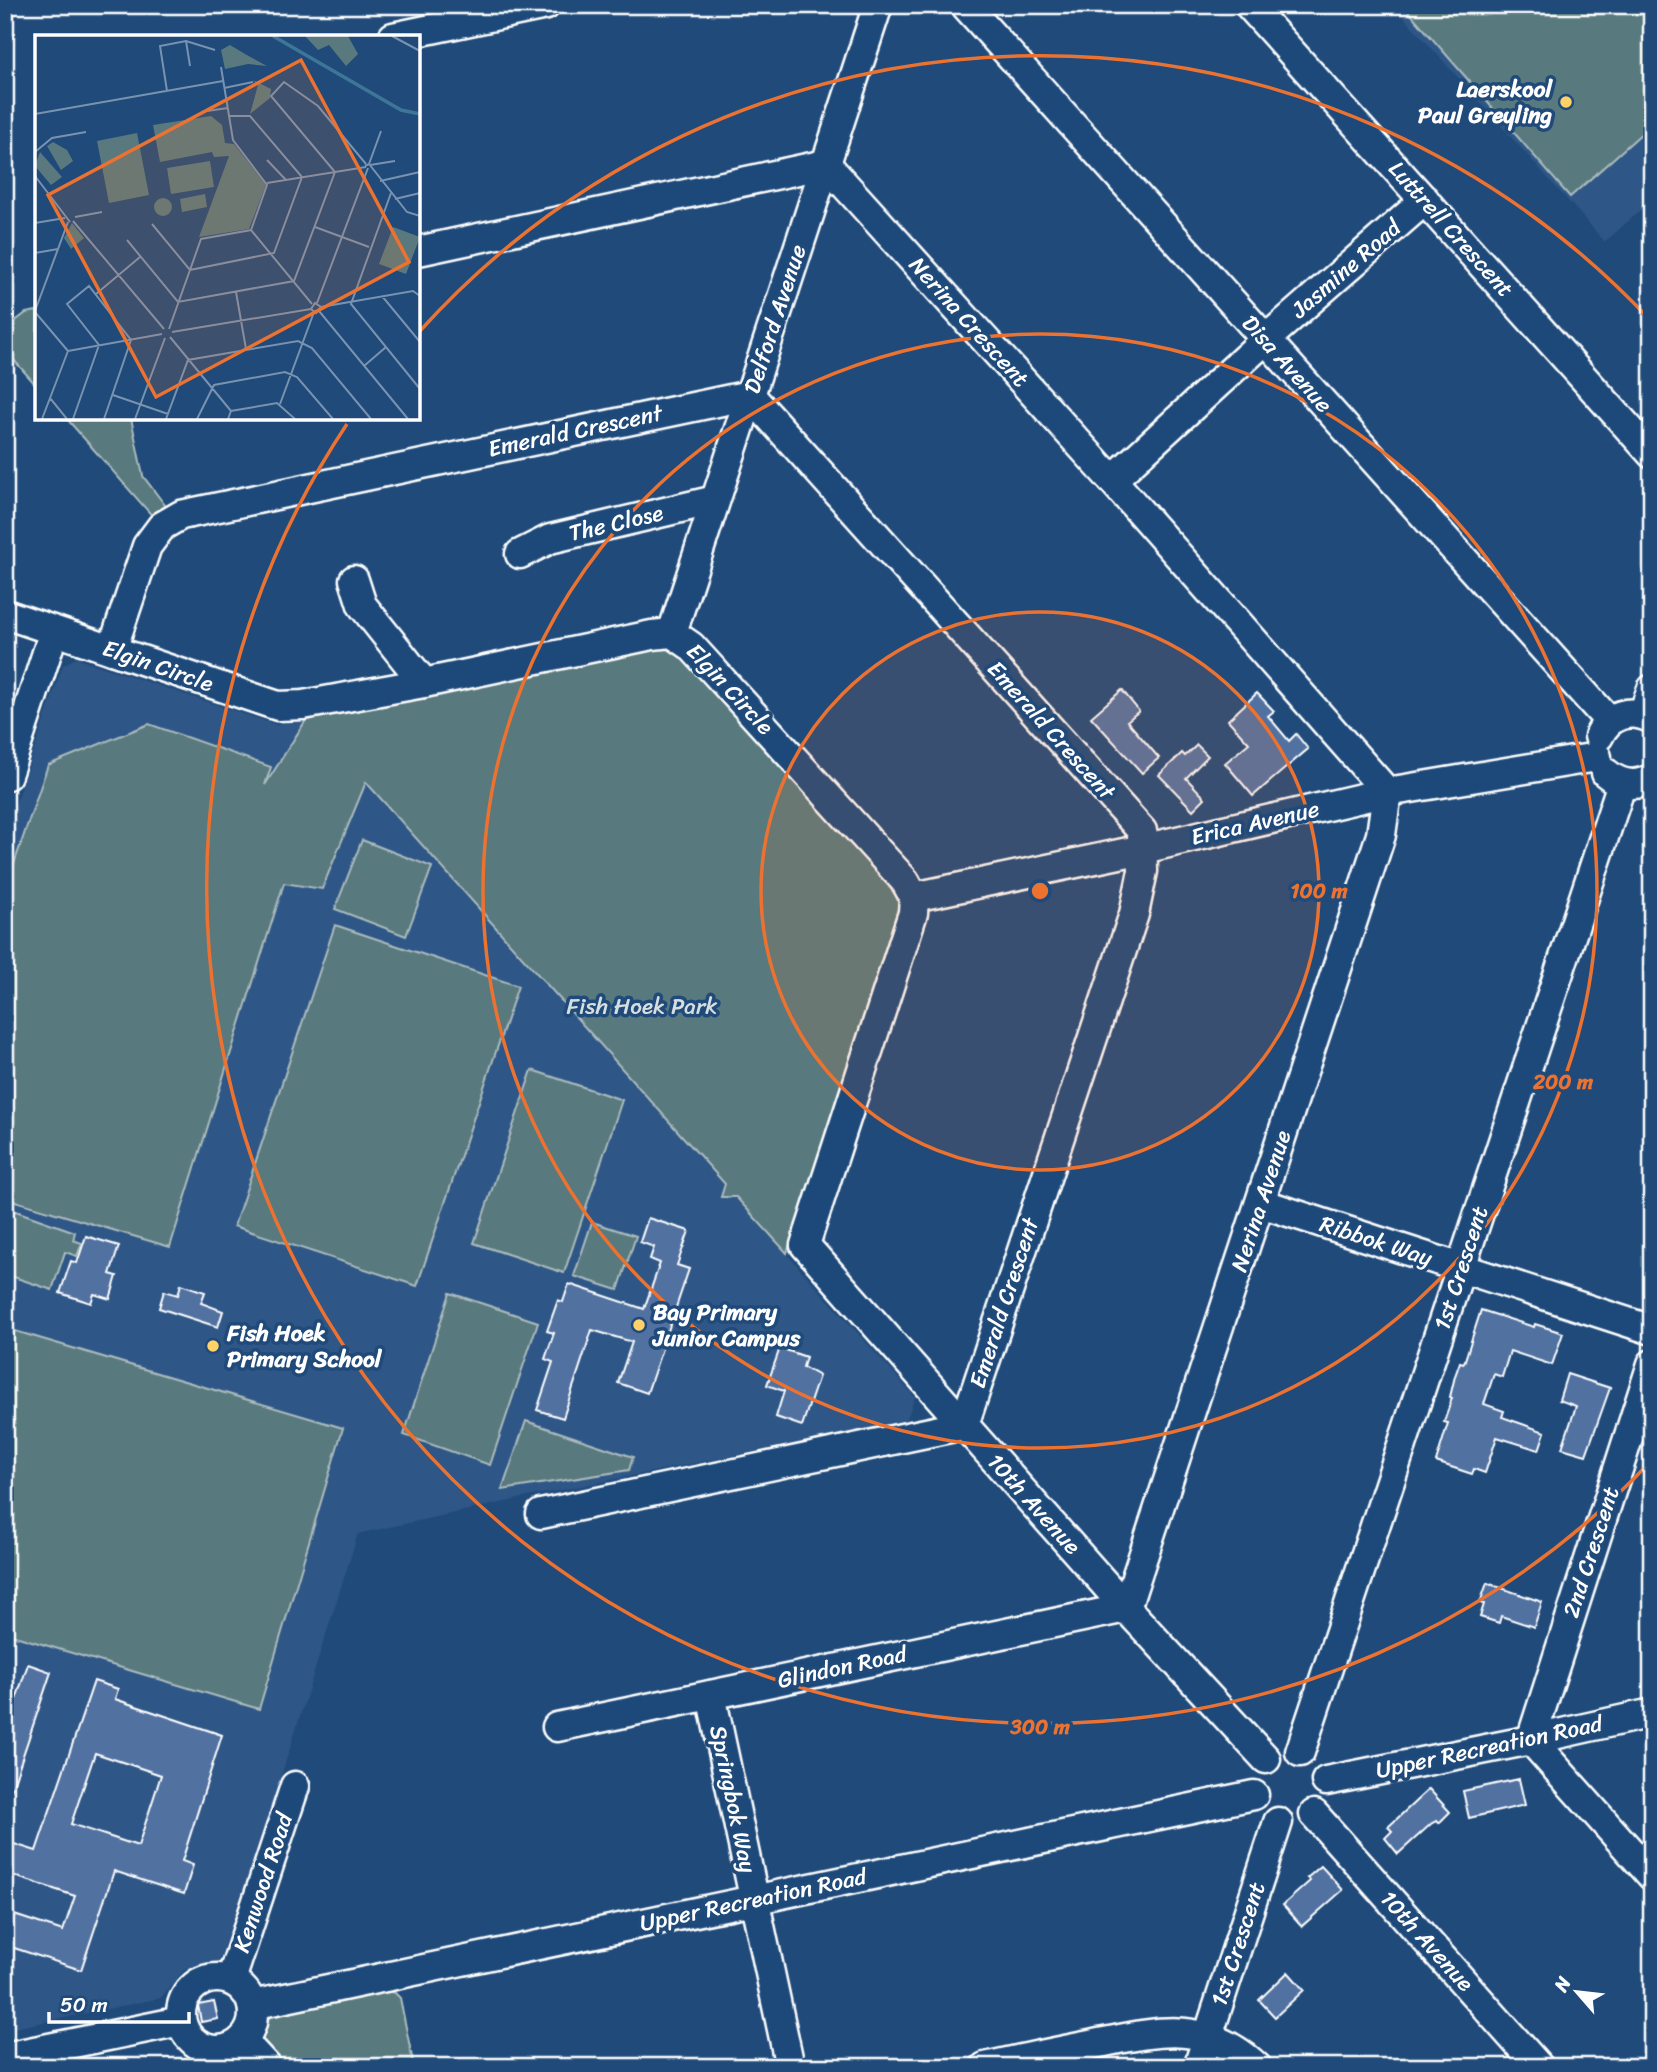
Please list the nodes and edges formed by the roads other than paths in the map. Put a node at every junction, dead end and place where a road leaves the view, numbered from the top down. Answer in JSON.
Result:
{"nodes":[{"id":1,"x":546,"y":5,"type":"edge"},
{"id":2,"x":878,"y":5,"type":"edge"},
{"id":3,"x":965,"y":5,"type":"edge"},
{"id":4,"x":1249,"y":5,"type":"edge"},
{"id":5,"x":403,"y":35,"type":"edge"},
{"id":6,"x":826,"y":164,"type":"junction"},
{"id":7,"x":1425,"y":200,"type":"junction"},
{"id":8,"x":420,"y":251,"type":"edge"},
{"id":9,"x":1265,"y":340,"type":"junction"},
{"id":10,"x":750,"y":395,"type":"junction"},
{"id":11,"x":1652,"y":454,"type":"edge"},
{"id":12,"x":1112,"y":480,"type":"junction"},
{"id":13,"x":715,"y":500,"type":"junction"},
{"id":14,"x":520,"y":554,"type":"dead end"},
{"id":15,"x":354,"y":580,"type":"dead end"},
{"id":16,"x":5,"y":614,"type":"edge"},
{"id":17,"x":54,"y":631,"type":"junction"},
{"id":18,"x":672,"y":633,"type":"junction"},
{"id":19,"x":112,"y":650,"type":"junction"},
{"id":20,"x":424,"y":683,"type":"junction"},
{"id":21,"x":1649,"y":707,"type":"edge"},
{"id":22,"x":1609,"y":721,"type":"junction"},
{"id":23,"x":1597,"y":757,"type":"junction"},
{"id":24,"x":7,"y":775,"type":"dead end"},
{"id":25,"x":1652,"y":778,"type":"edge"},
{"id":26,"x":1622,"y":783,"type":"junction"},
{"id":27,"x":1387,"y":792,"type":"junction"},
{"id":28,"x":1143,"y":849,"type":"junction"},
{"id":29,"x":914,"y":897,"type":"junction"},
{"id":30,"x":1261,"y":1203,"type":"junction"},
{"id":31,"x":1461,"y":1269,"type":"junction"},
{"id":32,"x":1652,"y":1330,"type":"edge"},
{"id":33,"x":1652,"y":1364,"type":"edge"},
{"id":34,"x":964,"y":1425,"type":"junction"},
{"id":35,"x":541,"y":1514,"type":"dead end"},
{"id":36,"x":1126,"y":1608,"type":"junction"},
{"id":37,"x":710,"y":1695,"type":"junction"},
{"id":38,"x":1652,"y":1713,"type":"edge"},
{"id":39,"x":557,"y":1727,"type":"dead end"},
{"id":40,"x":1531,"y":1740,"type":"junction"},
{"id":41,"x":1300,"y":1752,"type":"junction"},
{"id":42,"x":1266,"y":1759,"type":"junction"},
{"id":43,"x":1326,"y":1781,"type":"junction"},
{"id":44,"x":295,"y":1786,"type":"dead end"},
{"id":45,"x":1254,"y":1795,"type":"junction"},
{"id":46,"x":1314,"y":1814,"type":"junction"},
{"id":47,"x":1278,"y":1822,"type":"junction"},
{"id":48,"x":1652,"y":1876,"type":"edge"},
{"id":49,"x":753,"y":1900,"type":"junction"},
{"id":50,"x":231,"y":1980,"type":"junction"},
{"id":51,"x":252,"y":2005,"type":"junction"},
{"id":52,"x":181,"y":2021,"type":"junction"},
{"id":53,"x":1208,"y":2036,"type":"junction"},
{"id":54,"x":242,"y":2040,"type":"junction"},
{"id":55,"x":5,"y":2057,"type":"edge"},
{"id":56,"x":202,"y":2057,"type":"edge"},
{"id":57,"x":267,"y":2067,"type":"edge"},
{"id":58,"x":790,"y":2067,"type":"edge"},
{"id":59,"x":985,"y":2067,"type":"edge"},
{"id":60,"x":1198,"y":2067,"type":"edge"},
{"id":61,"x":1257,"y":2067,"type":"edge"},
{"id":62,"x":1539,"y":2067,"type":"edge"}],
"edges":[{"from":1,"to":5,"type":"street"},
{"from":2,"to":6,"type":"street","name":"Delford Avenue"},
{"from":3,"to":9,"type":"street","name":"Disa Avenue"},
{"from":4,"to":7,"type":"street","name":"Luttrell Crescent"},
{"from":6,"to":8,"type":"street"},
{"from":6,"to":10,"type":"street","name":"Delford Avenue"},
{"from":6,"to":12,"type":"street","name":"Nerina Crescent"},
{"from":7,"to":9,"type":"street","name":"Jasmine Road"},
{"from":7,"to":11,"type":"street","name":"Luttrell Crescent"},
{"from":9,"to":12,"type":"street","name":"Jasmine Road"},
{"from":9,"to":22,"type":"street","name":"Disa Avenue"},
{"from":10,"to":13,"type":"street","name":"Delford Avenue"},
{"from":10,"to":19,"type":"street","name":"Emerald Crescent"},
{"from":10,"to":28,"type":"street","name":"Emerald Crescent"},
{"from":12,"to":27,"type":"street","name":"Nerina Crescent"},
{"from":13,"to":14,"type":"street","name":"The Close"},
{"from":13,"to":18,"type":"street","name":"Delford Avenue"},
{"from":15,"to":20,"type":"street"},
{"from":16,"to":17,"type":"street","name":"Elgin Circle"},
{"from":17,"to":19,"type":"street","name":"Elgin Circle"},
{"from":17,"to":24,"type":"street"},
{"from":18,"to":20,"type":"street","name":"Elgin Circle"},
{"from":18,"to":29,"type":"street","name":"Elgin Circle"},
{"from":19,"to":20,"type":"street","name":"Elgin Circle"},
{"from":21,"to":22,"type":"street"},
{"from":22,"to":23,"type":"street"},
{"from":23,"to":26,"type":"street"},
{"from":23,"to":27,"type":"street","name":"Erica Avenue"},
{"from":25,"to":26,"type":"street"},
{"from":26,"to":31,"type":"street","name":"1st Crescent"},
{"from":27,"to":28,"type":"street","name":"Erica Avenue"},
{"from":27,"to":30,"type":"street","name":"Nerina Avenue"},
{"from":28,"to":29,"type":"street","name":"Erica Avenue"},
{"from":28,"to":34,"type":"street","name":"Emerald Crescent"},
{"from":29,"to":34,"type":"street","name":"10th Avenue"},
{"from":30,"to":31,"type":"street","name":"Ribbok Way"},
{"from":30,"to":36,"type":"street","name":"Nerina Avenue"},
{"from":31,"to":32,"type":"street","name":"Ribbok Way"},
{"from":31,"to":41,"type":"street","name":"1st Crescent"},
{"from":33,"to":40,"type":"street","name":"2nd Crescent"},
{"from":34,"to":35,"type":"street"},
{"from":34,"to":36,"type":"street","name":"10th Avenue"},
{"from":36,"to":37,"type":"street","name":"Glindon Road"},
{"from":36,"to":42,"type":"street","name":"10th Avenue"},
{"from":37,"to":39,"type":"street","name":"Glindon Road"},
{"from":37,"to":49,"type":"street","name":"Springbok Way"},
{"from":38,"to":40,"type":"street","name":"Upper Recreation Road"},
{"from":40,"to":43,"type":"street","name":"Upper Recreation Road"},
{"from":40,"to":48,"type":"street"},
{"from":41,"to":42,"type":"street"},
{"from":41,"to":43,"type":"street"},
{"from":42,"to":45,"type":"street"},
{"from":43,"to":46,"type":"street"},
{"from":44,"to":50,"type":"street","name":"Kenwood Road"},
{"from":45,"to":47,"type":"street"},
{"from":45,"to":49,"type":"street","name":"Upper Recreation Road"},
{"from":46,"to":47,"type":"street"},
{"from":46,"to":62,"type":"street","name":"10th Avenue"},
{"from":47,"to":53,"type":"street","name":"1st Crescent"},
{"from":49,"to":51,"type":"street","name":"Upper Recreation Road"},
{"from":49,"to":58,"type":"street","name":"Springbok Way"},
{"from":50,"to":51,"type":"street"},
{"from":50,"to":52,"type":"street"},
{"from":51,"to":54,"type":"street"},
{"from":52,"to":55,"type":"street"},
{"from":52,"to":56,"type":"street"},
{"from":53,"to":59,"type":"street"},
{"from":53,"to":60,"type":"street","name":"1st Crescent"},
{"from":53,"to":61,"type":"street"},
{"from":54,"to":56,"type":"street"},
{"from":54,"to":57,"type":"street"}]}
